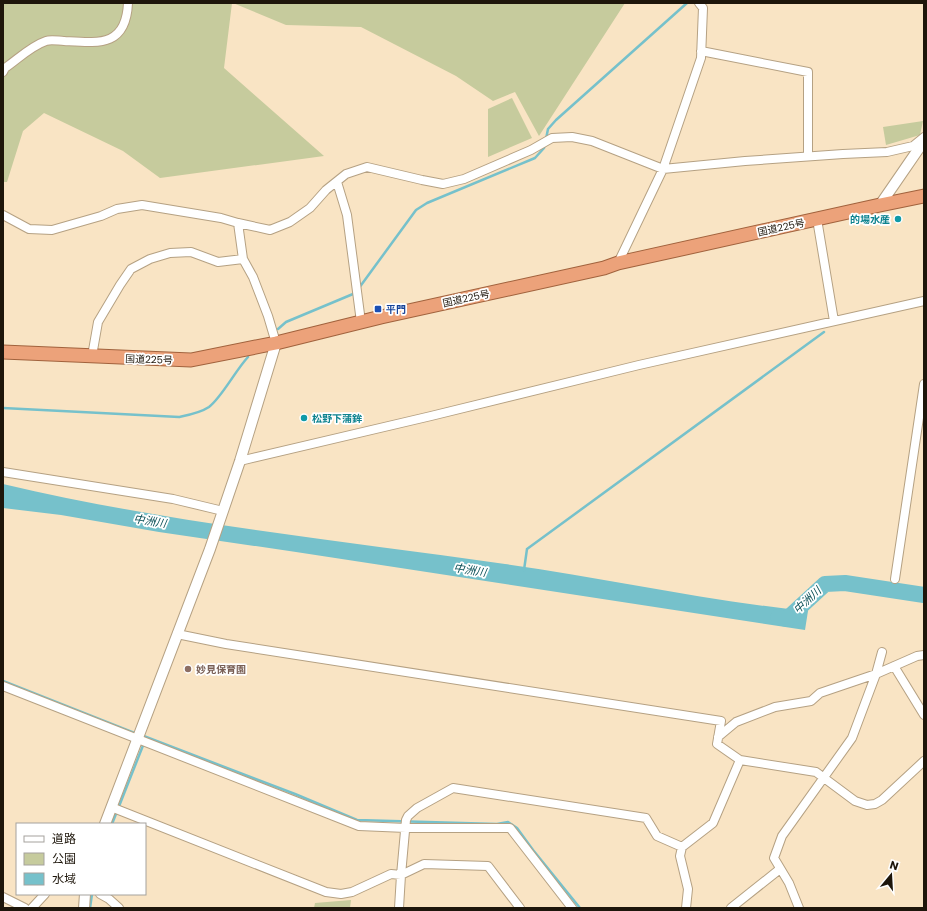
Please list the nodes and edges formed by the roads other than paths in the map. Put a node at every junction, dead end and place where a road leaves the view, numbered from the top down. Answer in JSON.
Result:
{"nodes":[{"id":1,"x":128,"y":3,"type":"edge"},
{"id":2,"x":699,"y":3,"type":"edge"},
{"id":3,"x":701,"y":51,"type":"junction"},
{"id":4,"x":3,"y":72,"type":"edge"},
{"id":5,"x":924,"y":137,"type":"edge"},
{"id":6,"x":924,"y":141,"type":"edge"},
{"id":7,"x":808,"y":156,"type":"junction"},
{"id":8,"x":663,"y":169,"type":"junction"},
{"id":9,"x":337,"y":182,"type":"junction"},
{"id":10,"x":924,"y":196,"type":"edge"},
{"id":11,"x":880,"y":205,"type":"junction"},
{"id":12,"x":3,"y":214,"type":"edge"},
{"id":13,"x":817,"y":219,"type":"junction"},
{"id":14,"x":238,"y":223,"type":"junction"},
{"id":15,"x":244,"y":259,"type":"junction"},
{"id":16,"x":618,"y":263,"type":"junction"},
{"id":17,"x":924,"y":301,"type":"edge"},
{"id":18,"x":834,"y":321,"type":"junction"},
{"id":19,"x":361,"y":322,"type":"junction"},
{"id":20,"x":276,"y":343,"type":"junction"},
{"id":21,"x":3,"y":352,"type":"edge"},
{"id":22,"x":92,"y":356,"type":"junction"},
{"id":23,"x":924,"y":384,"type":"edge"},
{"id":24,"x":240,"y":461,"type":"junction"},
{"id":25,"x":3,"y":472,"type":"edge"},
{"id":26,"x":223,"y":513,"type":"junction"},
{"id":27,"x":895,"y":579,"type":"dead end"},
{"id":28,"x":177,"y":634,"type":"junction"},
{"id":29,"x":882,"y":652,"type":"dead end"},
{"id":30,"x":924,"y":655,"type":"edge"},
{"id":31,"x":894,"y":666,"type":"junction"},
{"id":32,"x":876,"y":674,"type":"junction"},
{"id":33,"x":3,"y":686,"type":"edge"},
{"id":34,"x":924,"y":715,"type":"edge"},
{"id":35,"x":718,"y":737,"type":"junction"},
{"id":36,"x":141,"y":738,"type":"junction"},
{"id":37,"x":740,"y":760,"type":"junction"},
{"id":38,"x":924,"y":761,"type":"edge"},
{"id":39,"x":823,"y":777,"type":"junction"},
{"id":40,"x":111,"y":808,"type":"junction"},
{"id":41,"x":105,"y":823,"type":"edge"},
{"id":42,"x":406,"y":824,"type":"junction"},
{"id":43,"x":682,"y":847,"type":"junction"},
{"id":44,"x":780,"y":870,"type":"junction"},
{"id":45,"x":401,"y":875,"type":"junction"},
{"id":46,"x":44,"y":895,"type":"edge"},
{"id":47,"x":85,"y":895,"type":"edge"},
{"id":48,"x":102,"y":895,"type":"edge"},
{"id":49,"x":3,"y":897,"type":"edge"},
{"id":50,"x":25,"y":908,"type":"edge"},
{"id":51,"x":32,"y":908,"type":"edge"},
{"id":52,"x":84,"y":908,"type":"edge"},
{"id":53,"x":119,"y":908,"type":"edge"},
{"id":54,"x":400,"y":908,"type":"edge"},
{"id":55,"x":520,"y":908,"type":"edge"},
{"id":56,"x":572,"y":908,"type":"edge"},
{"id":57,"x":686,"y":908,"type":"edge"},
{"id":58,"x":731,"y":908,"type":"edge"},
{"id":59,"x":800,"y":908,"type":"edge"}],
"edges":[{"from":1,"to":4,"type":"street"},
{"from":2,"to":3,"type":"street"},
{"from":3,"to":7,"type":"street"},
{"from":3,"to":8,"type":"street"},
{"from":5,"to":7,"type":"street"},
{"from":6,"to":11,"type":"street"},
{"from":7,"to":8,"type":"street"},
{"from":8,"to":9,"type":"street"},
{"from":8,"to":16,"type":"street"},
{"from":9,"to":14,"type":"street"},
{"from":9,"to":19,"type":"street"},
{"from":10,"to":11,"type":"highway","name":"国道225号"},
{"from":11,"to":13,"type":"highway","name":"国道225号"},
{"from":12,"to":14,"type":"street"},
{"from":13,"to":16,"type":"highway","name":"国道225号"},
{"from":13,"to":18,"type":"street"},
{"from":14,"to":15,"type":"street"},
{"from":15,"to":20,"type":"street"},
{"from":15,"to":22,"type":"street"},
{"from":16,"to":19,"type":"highway","name":"国道225号"},
{"from":17,"to":18,"type":"street"},
{"from":18,"to":24,"type":"street"},
{"from":19,"to":20,"type":"highway","name":"国道225号"},
{"from":20,"to":22,"type":"highway","name":"国道225号"},
{"from":20,"to":24,"type":"street"},
{"from":21,"to":22,"type":"highway","name":"国道225号"},
{"from":23,"to":27,"type":"street"},
{"from":24,"to":26,"type":"street"},
{"from":25,"to":26,"type":"street"},
{"from":26,"to":28,"type":"street"},
{"from":28,"to":35,"type":"street"},
{"from":28,"to":36,"type":"street"},
{"from":29,"to":32,"type":"street"},
{"from":30,"to":31,"type":"street"},
{"from":31,"to":32,"type":"street"},
{"from":31,"to":34,"type":"street"},
{"from":32,"to":35,"type":"street"},
{"from":32,"to":39,"type":"street"},
{"from":33,"to":36,"type":"street"},
{"from":35,"to":37,"type":"street"},
{"from":36,"to":40,"type":"street"},
{"from":36,"to":42,"type":"street"},
{"from":37,"to":39,"type":"street"},
{"from":37,"to":43,"type":"street"},
{"from":38,"to":39,"type":"street"},
{"from":39,"to":44,"type":"street"},
{"from":40,"to":41,"type":"street"},
{"from":40,"to":45,"type":"street"},
{"from":42,"to":43,"type":"street"},
{"from":42,"to":45,"type":"street"},
{"from":42,"to":56,"type":"street"},
{"from":43,"to":57,"type":"street"},
{"from":44,"to":58,"type":"street"},
{"from":44,"to":59,"type":"street"},
{"from":45,"to":54,"type":"street"},
{"from":45,"to":55,"type":"street"},
{"from":46,"to":51,"type":"street"},
{"from":47,"to":52,"type":"street"},
{"from":48,"to":53,"type":"street"},
{"from":49,"to":50,"type":"street"}]}
